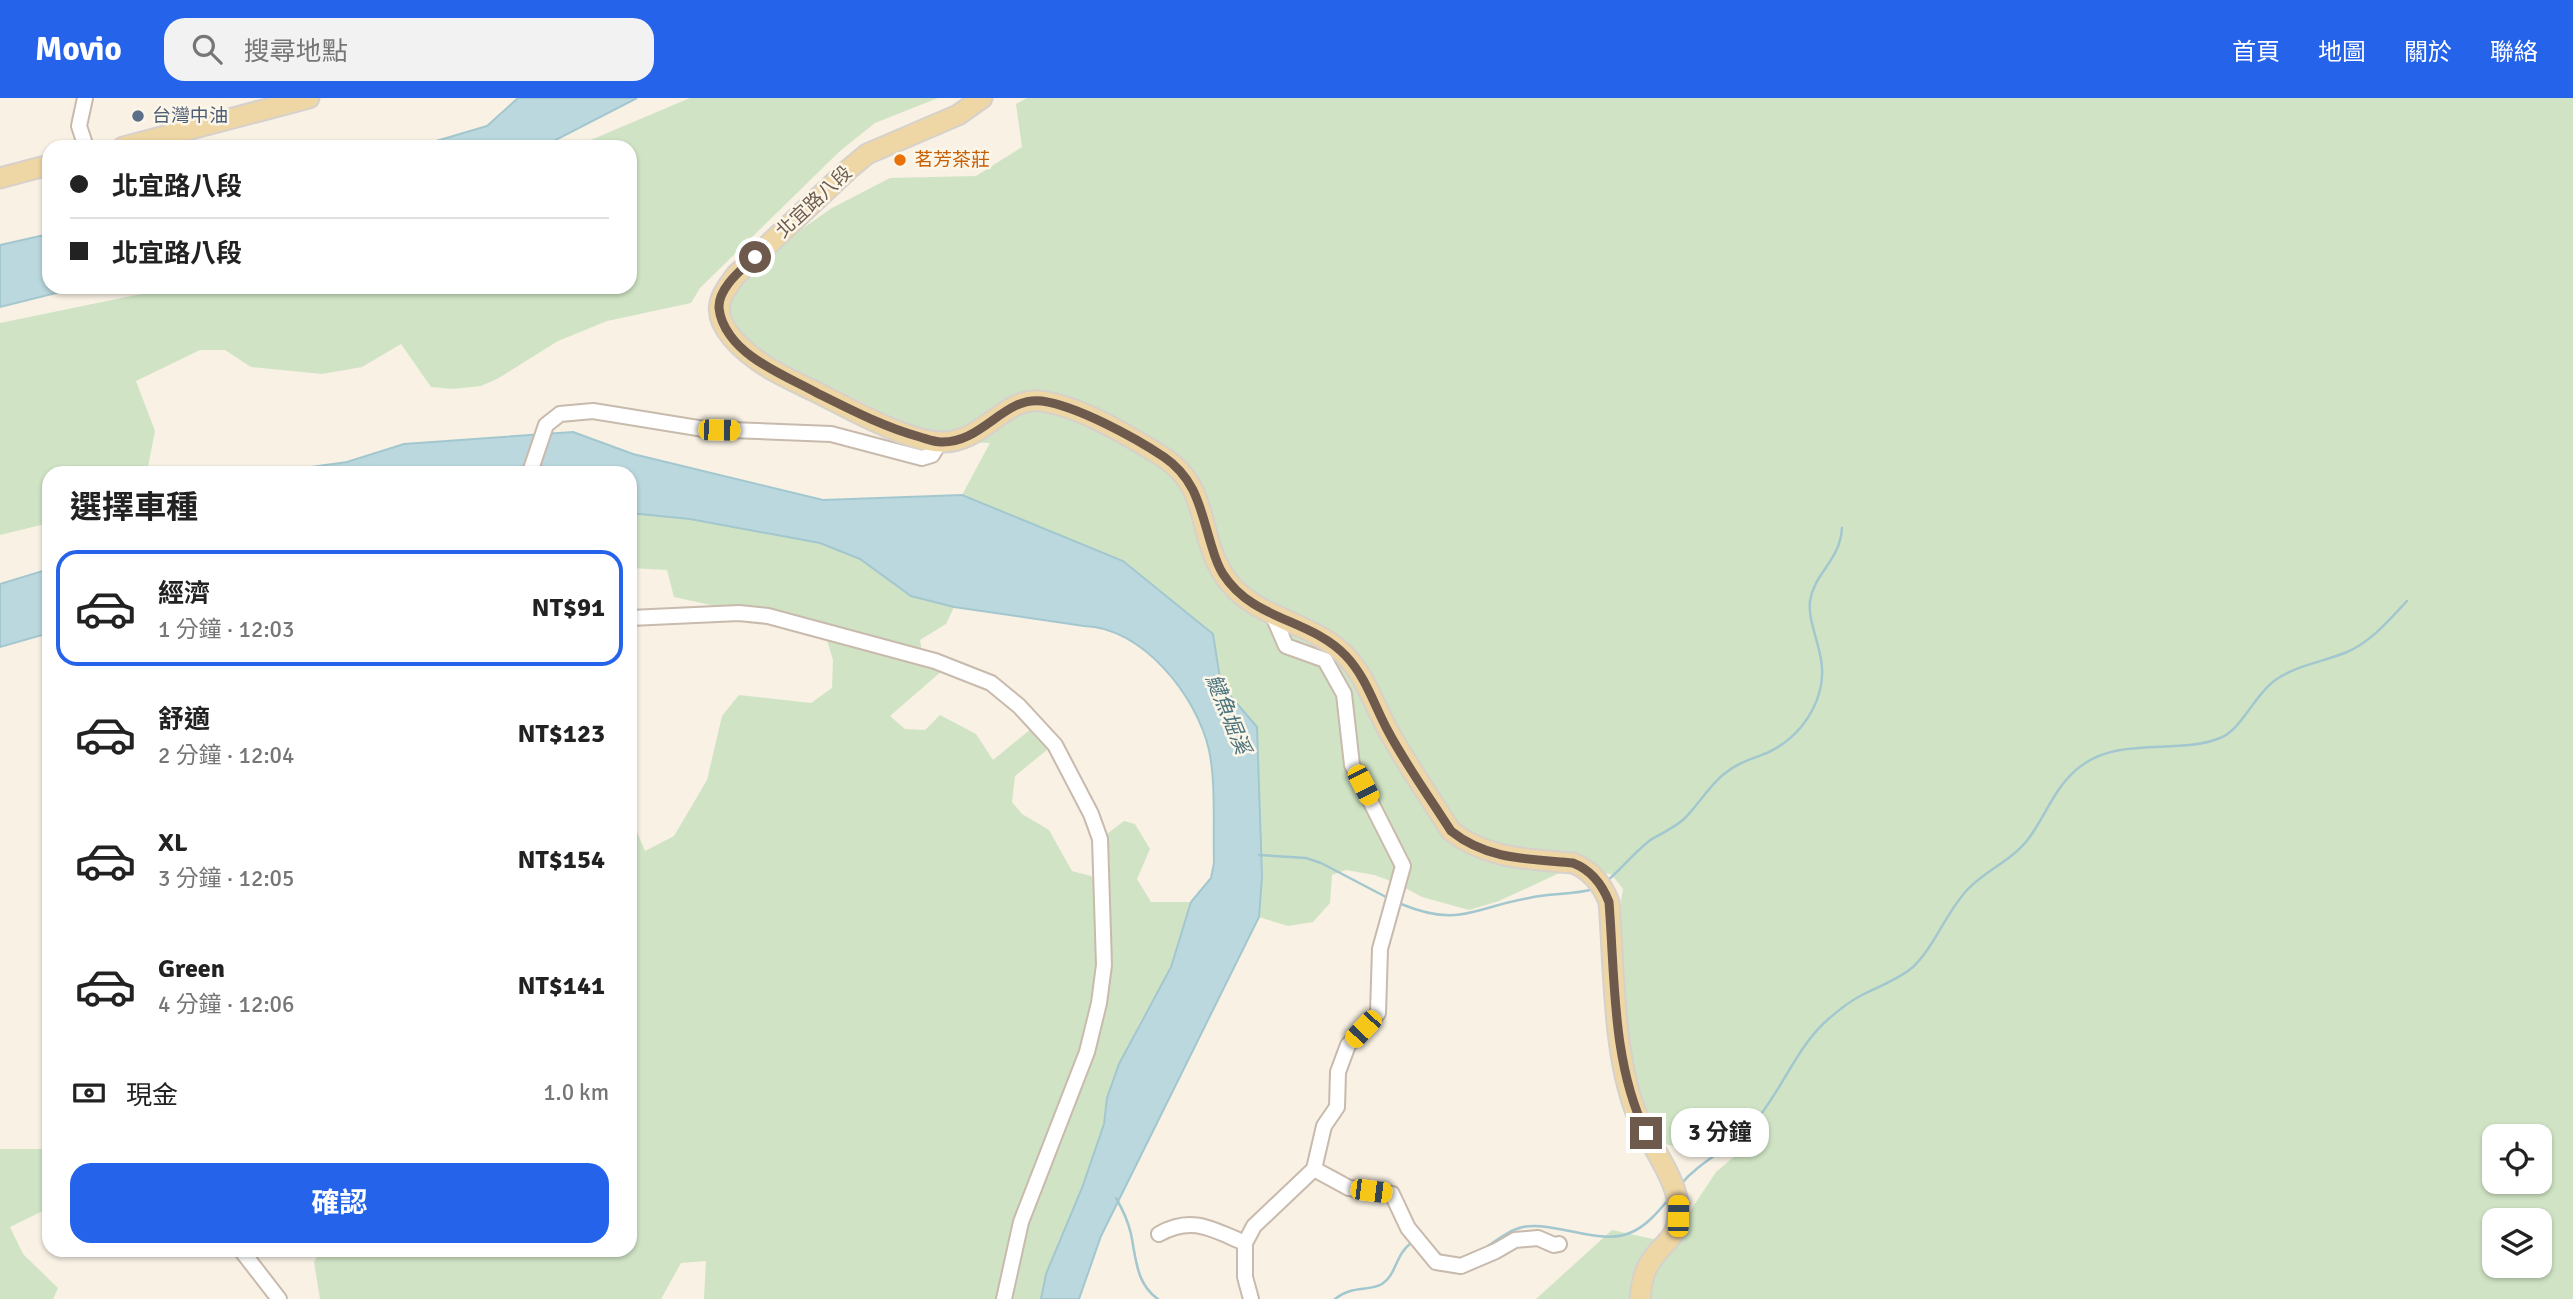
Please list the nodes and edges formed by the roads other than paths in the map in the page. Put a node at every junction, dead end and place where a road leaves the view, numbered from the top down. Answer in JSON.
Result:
{"nodes":[{"id":1,"x":85,"y":98,"type":"edge"},
{"id":2,"x":309,"y":98,"type":"edge"},
{"id":3,"x":982,"y":98,"type":"edge"},
{"id":4,"x":84,"y":140,"type":"edge"},
{"id":5,"x":150,"y":140,"type":"edge"},
{"id":6,"x":42,"y":167,"type":"edge"},
{"id":7,"x":0,"y":178,"type":"edge"},
{"id":8,"x":940,"y":442,"type":"junction"},
{"id":9,"x":532,"y":466,"type":"edge"},
{"id":10,"x":1273,"y":616,"type":"junction"},
{"id":11,"x":637,"y":618,"type":"edge"},
{"id":12,"x":1314,"y":1169,"type":"junction"},
{"id":13,"x":1160,"y":1234,"type":"dead end"},
{"id":14,"x":1245,"y":1243,"type":"junction"},
{"id":15,"x":1559,"y":1244,"type":"dead end"},
{"id":16,"x":246,"y":1257,"type":"edge"},
{"id":17,"x":279,"y":1299,"type":"edge"},
{"id":18,"x":1004,"y":1299,"type":"edge"},
{"id":19,"x":1251,"y":1299,"type":"edge"},
{"id":20,"x":1640,"y":1299,"type":"edge"}],
"edges":[{"from":1,"to":4,"type":"street"},
{"from":2,"to":5,"type":"main road"},
{"from":3,"to":8,"type":"main road","name":"北宜路八段"},
{"from":6,"to":7,"type":"main road"},
{"from":8,"to":9,"type":"street"},
{"from":8,"to":10,"type":"main road","name":"北宜路八段"},
{"from":10,"to":12,"type":"street"},
{"from":10,"to":20,"type":"main road","name":"北宜路八段"},
{"from":11,"to":18,"type":"street"},
{"from":12,"to":14,"type":"street"},
{"from":12,"to":15,"type":"street"},
{"from":13,"to":14,"type":"street"},
{"from":14,"to":19,"type":"street"},
{"from":16,"to":17,"type":"street"}]}
